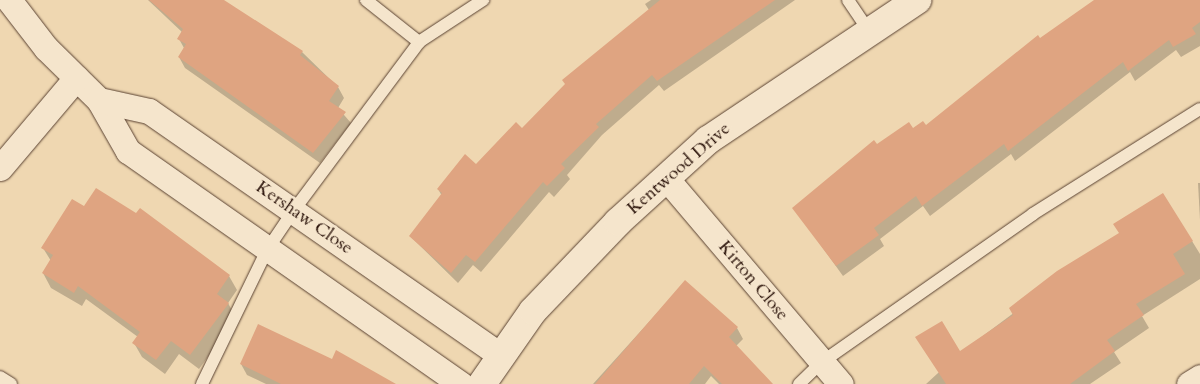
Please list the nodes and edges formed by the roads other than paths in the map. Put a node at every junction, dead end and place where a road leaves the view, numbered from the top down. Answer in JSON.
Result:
{"nodes":[{"id":1,"x":9,"y":0,"type":"edge"},
{"id":2,"x":366,"y":0,"type":"edge"},
{"id":3,"x":483,"y":0,"type":"edge"},
{"id":4,"x":848,"y":0,"type":"edge"},
{"id":5,"x":917,"y":0,"type":"edge"},
{"id":6,"x":869,"y":31,"type":"junction"},
{"id":7,"x":419,"y":42,"type":"junction"},
{"id":8,"x":76,"y":78,"type":"junction"},
{"id":9,"x":99,"y":100,"type":"junction"},
{"id":10,"x":1200,"y":109,"type":"edge"},
{"id":11,"x":0,"y":168,"type":"edge"},
{"id":12,"x":666,"y":178,"type":"junction"},
{"id":13,"x":294,"y":210,"type":"junction"},
{"id":14,"x":267,"y":250,"type":"junction"},
{"id":15,"x":500,"y":355,"type":"junction"},
{"id":16,"x":822,"y":362,"type":"junction"},
{"id":17,"x":0,"y":377,"type":"edge"},
{"id":18,"x":1200,"y":377,"type":"edge"},
{"id":19,"x":11,"y":384,"type":"edge"},
{"id":20,"x":202,"y":384,"type":"edge"},
{"id":21,"x":461,"y":384,"type":"edge"},
{"id":22,"x":482,"y":384,"type":"edge"},
{"id":23,"x":799,"y":384,"type":"edge"},
{"id":24,"x":841,"y":384,"type":"edge"},
{"id":25,"x":1189,"y":384,"type":"edge"}],
"edges":[{"from":1,"to":8,"type":"street"},
{"from":2,"to":7,"type":"lane"},
{"from":3,"to":7,"type":"lane"},
{"from":4,"to":6,"type":"lane"},
{"from":5,"to":6,"type":"street","name":"Kentwood Drive"},
{"from":6,"to":12,"type":"street","name":"Kentwood Drive"},
{"from":7,"to":13,"type":"lane"},
{"from":8,"to":9,"type":"street"},
{"from":8,"to":11,"type":"street"},
{"from":9,"to":13,"type":"street","name":"Kershaw Close"},
{"from":9,"to":14,"type":"street"},
{"from":10,"to":16,"type":"lane"},
{"from":12,"to":15,"type":"street","name":"Kentwood Drive"},
{"from":12,"to":16,"type":"street","name":"Kirton Close"},
{"from":13,"to":14,"type":"lane"},
{"from":13,"to":15,"type":"street","name":"Kershaw Close"},
{"from":14,"to":20,"type":"lane"},
{"from":14,"to":21,"type":"street"},
{"from":15,"to":22,"type":"street","name":"Kentwood Drive"},
{"from":16,"to":23,"type":"lane"},
{"from":16,"to":24,"type":"street","name":"Kirton Close"},
{"from":17,"to":19,"type":"lane"},
{"from":18,"to":25,"type":"street"}]}
